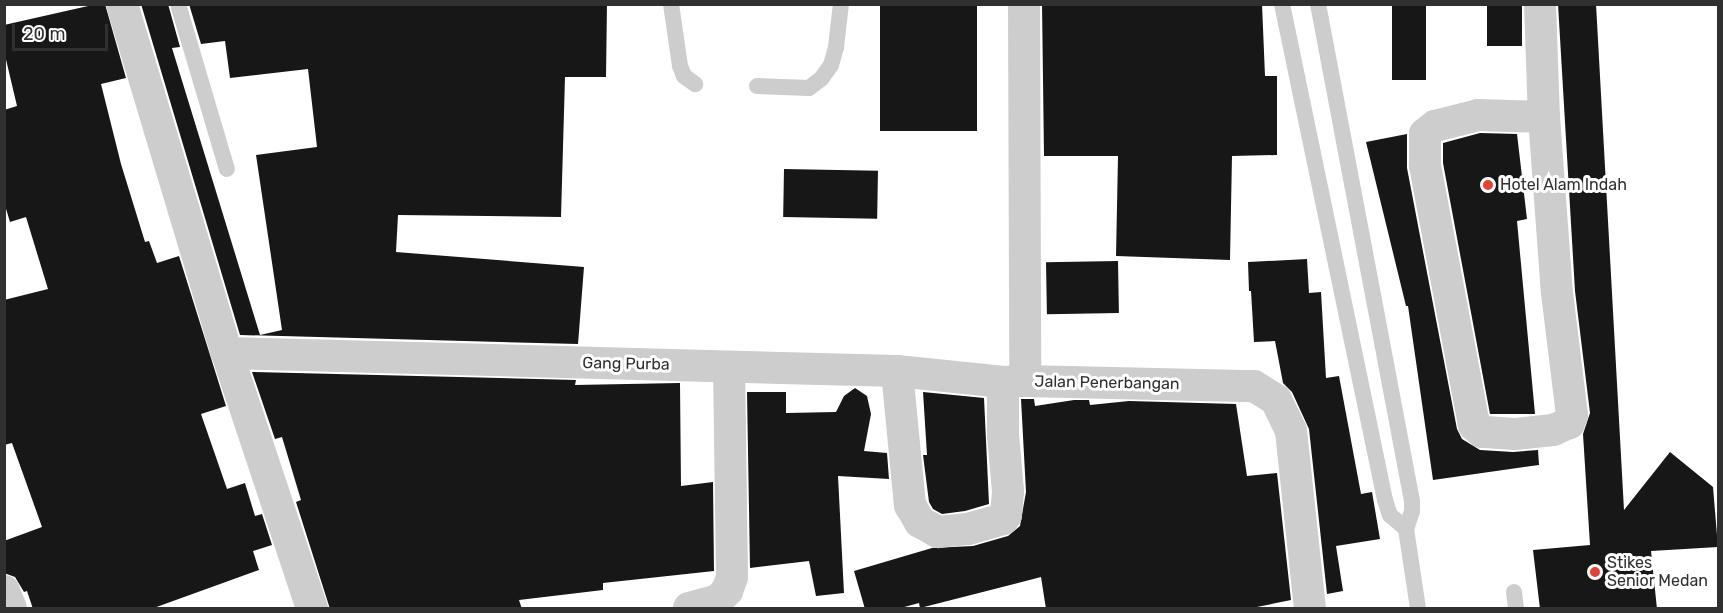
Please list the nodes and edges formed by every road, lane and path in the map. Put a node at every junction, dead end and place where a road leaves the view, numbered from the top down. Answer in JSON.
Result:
{"nodes":[{"id":1,"x":122,"y":4,"type":"edge"},
{"id":2,"x":178,"y":4,"type":"edge"},
{"id":3,"x":671,"y":4,"type":"edge"},
{"id":4,"x":841,"y":4,"type":"edge"},
{"id":5,"x":1024,"y":4,"type":"edge"},
{"id":6,"x":1282,"y":4,"type":"edge"},
{"id":7,"x":1318,"y":4,"type":"edge"},
{"id":8,"x":1540,"y":4,"type":"edge"},
{"id":9,"x":695,"y":84,"type":"dead end"},
{"id":10,"x":757,"y":86,"type":"dead end"},
{"id":11,"x":1544,"y":117,"type":"junction"},
{"id":12,"x":227,"y":169,"type":"dead end"},
{"id":13,"x":227,"y":354,"type":"junction"},
{"id":14,"x":729,"y":367,"type":"junction"},
{"id":15,"x":897,"y":371,"type":"junction"},
{"id":16,"x":1014,"y":381,"type":"junction"},
{"id":17,"x":1406,"y":529,"type":"junction"},
{"id":18,"x":4,"y":591,"type":"edge"},
{"id":19,"x":11,"y":609,"type":"edge"},
{"id":20,"x":312,"y":609,"type":"edge"},
{"id":21,"x":689,"y":609,"type":"edge"},
{"id":22,"x":1310,"y":609,"type":"edge"},
{"id":23,"x":1418,"y":609,"type":"edge"}],
"edges":[{"from":1,"to":13,"type":"street"},
{"from":2,"to":12,"type":"lane"},
{"from":3,"to":9,"type":"lane"},
{"from":4,"to":10,"type":"lane"},
{"from":5,"to":16,"type":"street","name":"Jalan Penerbangan"},
{"from":6,"to":17,"type":"lane"},
{"from":7,"to":17,"type":"lane"},
{"from":8,"to":11,"type":"street"},
{"from":11,"to":11,"type":"street"},
{"from":13,"to":14,"type":"street","name":"Gang Purba"},
{"from":13,"to":20,"type":"street"},
{"from":14,"to":15,"type":"street","name":"Gang Purba"},
{"from":14,"to":21,"type":"street"},
{"from":15,"to":16,"type":"street","name":"Gang Purba"},
{"from":15,"to":16,"type":"street"},
{"from":16,"to":22,"type":"street","name":"Jalan Penerbangan"},
{"from":17,"to":23,"type":"lane"},
{"from":18,"to":19,"type":"street"}]}
